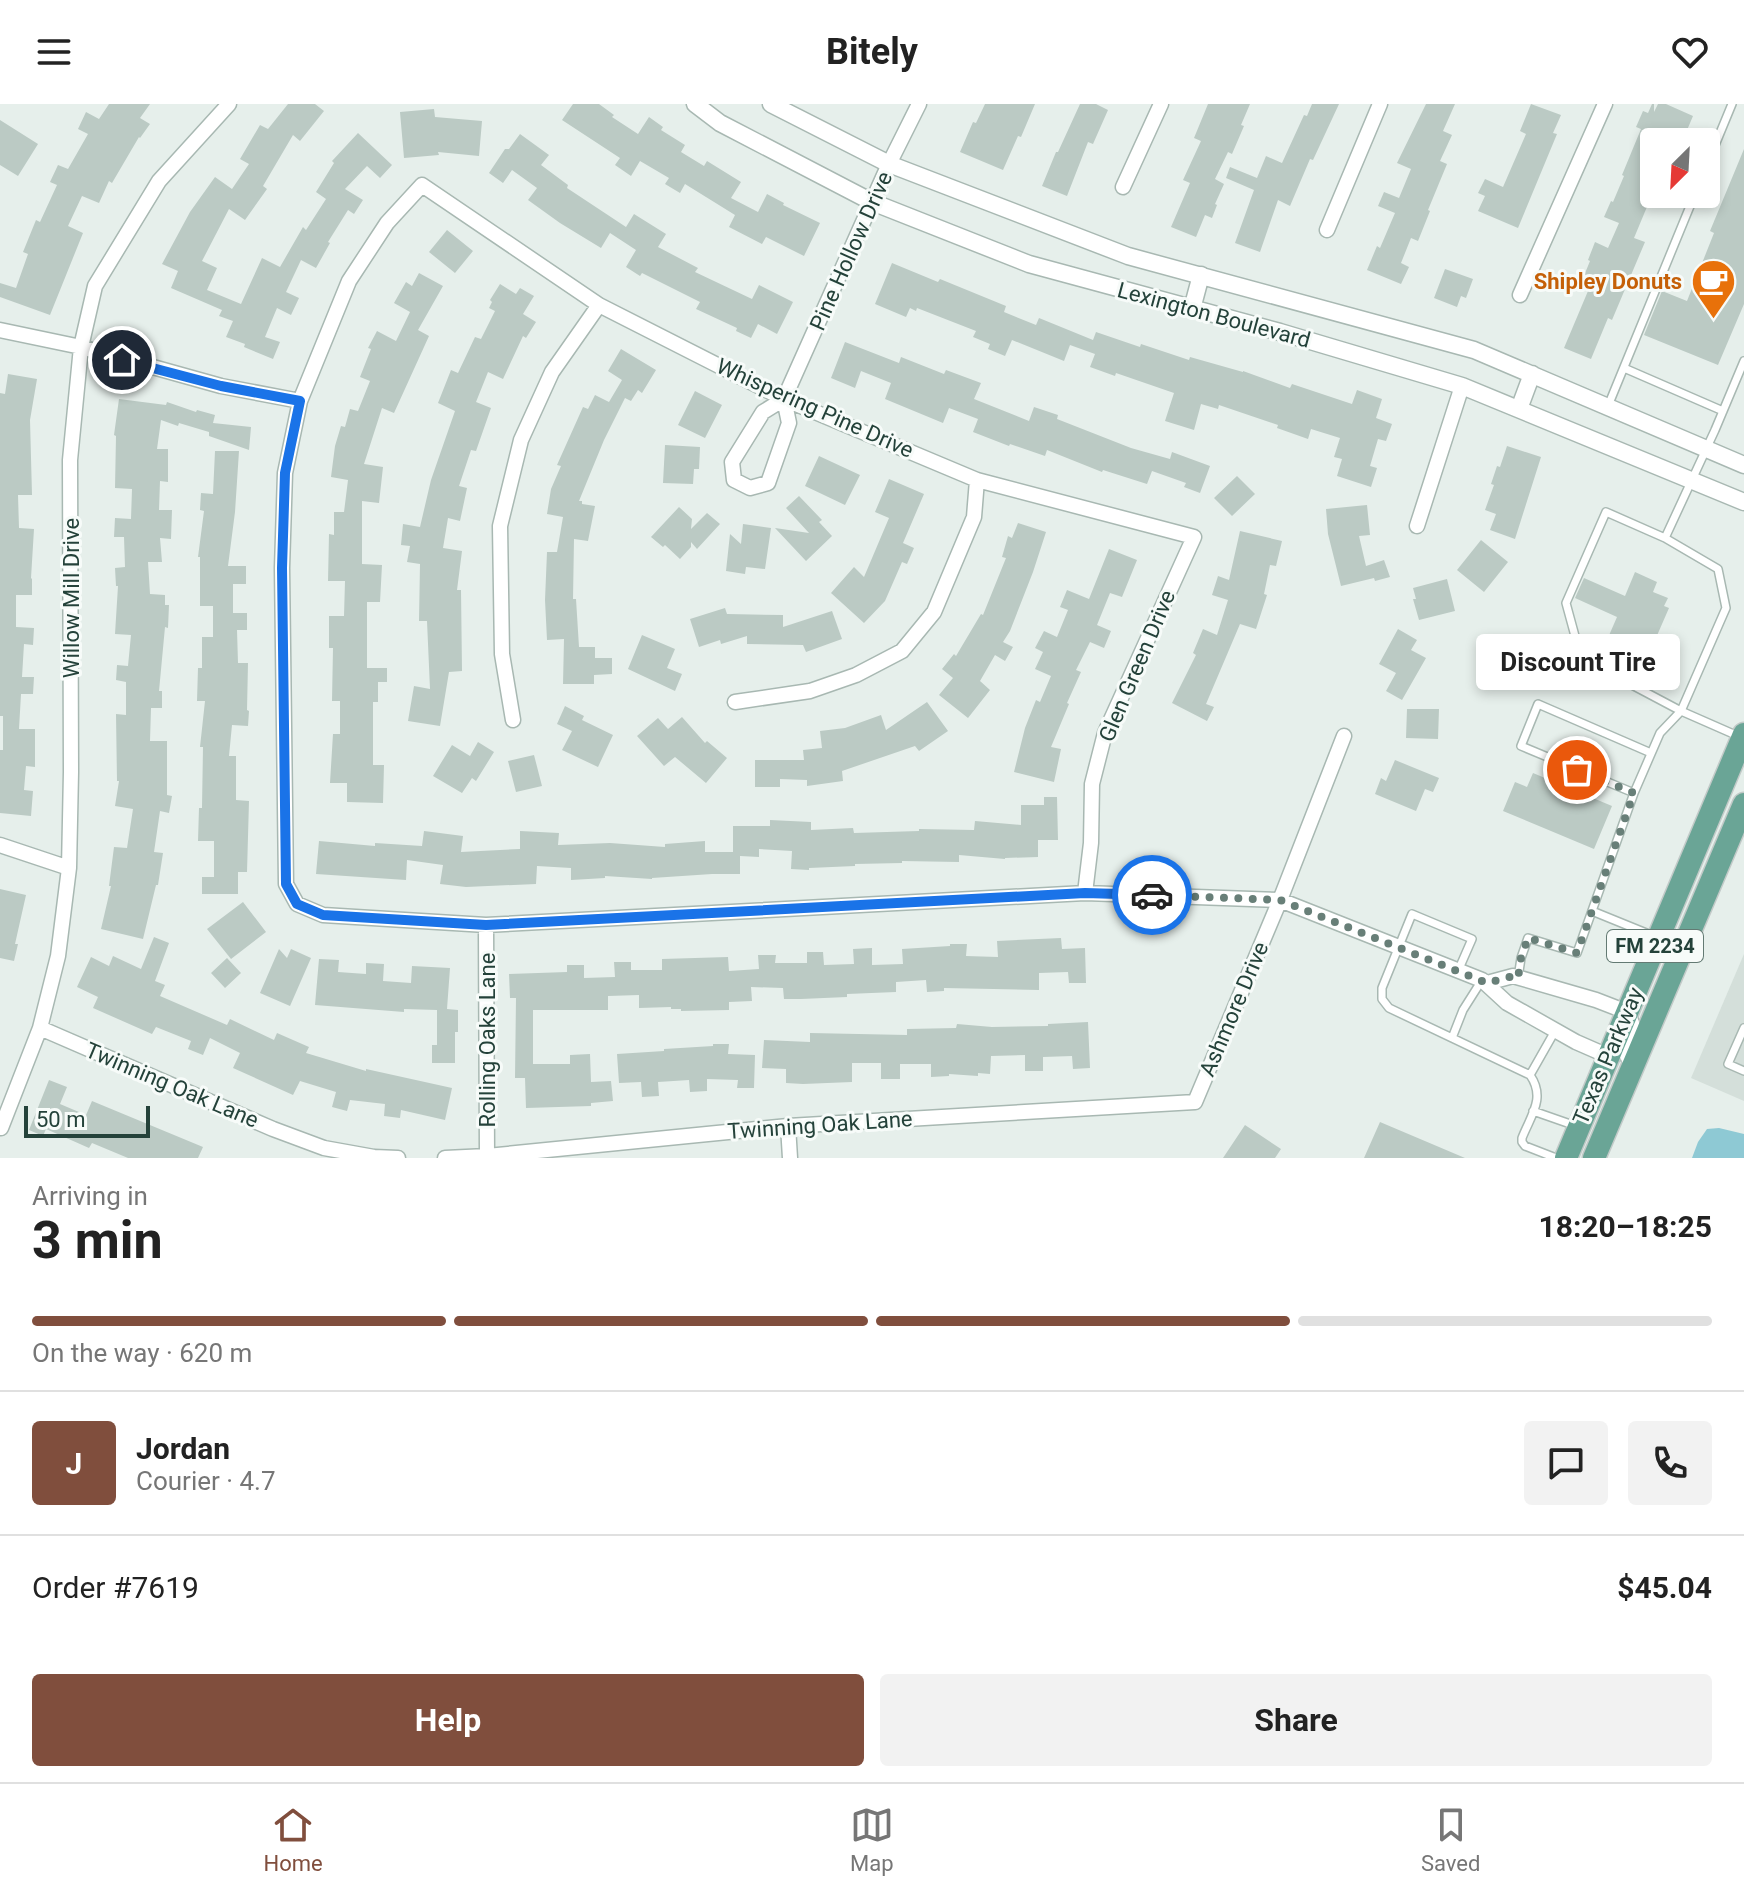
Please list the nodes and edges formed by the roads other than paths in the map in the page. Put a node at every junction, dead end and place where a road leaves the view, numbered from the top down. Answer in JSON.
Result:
{"nodes":[{"id":1,"x":229,"y":104,"type":"edge"},
{"id":2,"x":695,"y":104,"type":"edge"},
{"id":3,"x":771,"y":104,"type":"edge"},
{"id":4,"x":919,"y":104,"type":"edge"},
{"id":5,"x":1161,"y":104,"type":"edge"},
{"id":6,"x":1380,"y":104,"type":"edge"},
{"id":7,"x":1732,"y":104,"type":"edge"},
{"id":8,"x":1603,"y":105,"type":"edge"},
{"id":9,"x":1720,"y":133,"type":"edge"},
{"id":10,"x":889,"y":164,"type":"junction"},
{"id":11,"x":1123,"y":187,"type":"dead end"},
{"id":12,"x":872,"y":202,"type":"junction"},
{"id":13,"x":1689,"y":208,"type":"edge"},
{"id":14,"x":1327,"y":230,"type":"dead end"},
{"id":15,"x":1201,"y":275,"type":"junction"},
{"id":16,"x":1520,"y":295,"type":"dead end"},
{"id":17,"x":599,"y":305,"type":"junction"},
{"id":18,"x":1192,"y":309,"type":"junction"},
{"id":19,"x":0,"y":330,"type":"edge"},
{"id":20,"x":81,"y":347,"type":"junction"},
{"id":21,"x":1744,"y":361,"type":"edge"},
{"id":22,"x":1624,"y":368,"type":"junction"},
{"id":23,"x":1532,"y":374,"type":"junction"},
{"id":24,"x":1462,"y":386,"type":"junction"},
{"id":25,"x":784,"y":399,"type":"junction"},
{"id":26,"x":300,"y":401,"type":"junction"},
{"id":27,"x":1608,"y":406,"type":"junction"},
{"id":28,"x":1519,"y":409,"type":"junction"},
{"id":29,"x":1723,"y":411,"type":"junction"},
{"id":30,"x":1707,"y":449,"type":"junction"},
{"id":31,"x":1744,"y":465,"type":"edge"},
{"id":32,"x":977,"y":480,"type":"junction"},
{"id":33,"x":1693,"y":480,"type":"junction"},
{"id":34,"x":1744,"y":502,"type":"edge"},
{"id":35,"x":1417,"y":526,"type":"dead end"},
{"id":36,"x":1194,"y":537,"type":"joint"},
{"id":37,"x":1665,"y":538,"type":"junction"},
{"id":38,"x":735,"y":702,"type":"dead end"},
{"id":39,"x":1681,"y":711,"type":"junction"},
{"id":40,"x":513,"y":720,"type":"dead end"},
{"id":41,"x":1344,"y":736,"type":"dead end"},
{"id":42,"x":1743,"y":736,"type":"edge"},
{"id":43,"x":1651,"y":753,"type":"junction"},
{"id":44,"x":1634,"y":793,"type":"junction"},
{"id":45,"x":1744,"y":804,"type":"edge"},
{"id":46,"x":0,"y":845,"type":"edge"},
{"id":47,"x":69,"y":868,"type":"junction"},
{"id":48,"x":1085,"y":893,"type":"junction"},
{"id":49,"x":1280,"y":900,"type":"junction"},
{"id":50,"x":1592,"y":911,"type":"junction"},
{"id":51,"x":486,"y":925,"type":"junction"},
{"id":52,"x":1658,"y":938,"type":"junction"},
{"id":53,"x":1398,"y":946,"type":"junction"},
{"id":54,"x":1458,"y":971,"type":"junction"},
{"id":55,"x":1518,"y":978,"type":"junction"},
{"id":56,"x":1485,"y":982,"type":"junction"},
{"id":57,"x":1627,"y":1012,"type":"junction"},
{"id":58,"x":40,"y":1028,"type":"junction"},
{"id":59,"x":1744,"y":1028,"type":"edge"},
{"id":60,"x":1555,"y":1031,"type":"junction"},
{"id":61,"x":1452,"y":1038,"type":"junction"},
{"id":62,"x":1608,"y":1056,"type":"junction"},
{"id":63,"x":1633,"y":1067,"type":"junction"},
{"id":64,"x":1744,"y":1071,"type":"edge"},
{"id":65,"x":1530,"y":1075,"type":"junction"},
{"id":66,"x":1195,"y":1102,"type":"joint"},
{"id":67,"x":1533,"y":1111,"type":"junction"},
{"id":68,"x":788,"y":1126,"type":"junction"},
{"id":69,"x":1578,"y":1127,"type":"junction"},
{"id":70,"x":1,"y":1128,"type":"edge"},
{"id":71,"x":487,"y":1156,"type":"junction"},
{"id":72,"x":398,"y":1158,"type":"edge"},
{"id":73,"x":445,"y":1158,"type":"edge"},
{"id":74,"x":790,"y":1158,"type":"edge"},
{"id":75,"x":1556,"y":1158,"type":"edge"},
{"id":76,"x":1566,"y":1158,"type":"edge"},
{"id":77,"x":1594,"y":1158,"type":"edge"}],
"edges":[{"from":1,"to":20,"type":"street","name":"Willow Mill Drive"},
{"from":2,"to":12,"type":"street","name":"Lexington Boulevard"},
{"from":3,"to":10,"type":"street","name":"Lexington Boulevard"},
{"from":4,"to":10,"type":"street","name":"Pine Hollow Drive"},
{"from":5,"to":11,"type":"street"},
{"from":6,"to":14,"type":"street"},
{"from":7,"to":9,"type":"lane"},
{"from":8,"to":16,"type":"street"},
{"from":10,"to":12,"type":"street","name":"Pine Hollow Drive"},
{"from":10,"to":15,"type":"street","name":"Lexington Boulevard"},
{"from":12,"to":18,"type":"street","name":"Lexington Boulevard"},
{"from":12,"to":25,"type":"street","name":"Pine Hollow Drive"},
{"from":13,"to":22,"type":"lane"},
{"from":15,"to":18,"type":"street"},
{"from":15,"to":23,"type":"street","name":"Lexington Boulevard"},
{"from":17,"to":25,"type":"street","name":"Whispering Pine Drive"},
{"from":17,"to":26,"type":"street","name":"Whispering Pine Drive"},
{"from":17,"to":40,"type":"street"},
{"from":18,"to":24,"type":"street","name":"Lexington Boulevard"},
{"from":19,"to":20,"type":"street"},
{"from":20,"to":26,"type":"street"},
{"from":20,"to":47,"type":"street","name":"Willow Mill Drive"},
{"from":21,"to":29,"type":"lane"},
{"from":22,"to":27,"type":"lane"},
{"from":22,"to":29,"type":"lane"},
{"from":23,"to":27,"type":"street","name":"Lexington Boulevard"},
{"from":23,"to":28,"type":"street"},
{"from":24,"to":28,"type":"street","name":"Lexington Boulevard"},
{"from":24,"to":35,"type":"street"},
{"from":25,"to":25,"type":"street"},
{"from":25,"to":32,"type":"street","name":"Whispering Pine Drive"},
{"from":26,"to":51,"type":"street"},
{"from":27,"to":30,"type":"street","name":"Lexington Boulevard"},
{"from":28,"to":33,"type":"street","name":"Lexington Boulevard"},
{"from":29,"to":30,"type":"lane"},
{"from":30,"to":31,"type":"street","name":"Lexington Boulevard"},
{"from":30,"to":33,"type":"lane"},
{"from":32,"to":36,"type":"street","name":"Whispering Pine Drive"},
{"from":32,"to":38,"type":"street"},
{"from":33,"to":34,"type":"street","name":"Lexington Boulevard"},
{"from":33,"to":37,"type":"lane"},
{"from":36,"to":48,"type":"street","name":"Glen Green Drive"},
{"from":37,"to":39,"type":"lane"},
{"from":37,"to":39,"type":"lane"},
{"from":39,"to":42,"type":"lane"},
{"from":39,"to":43,"type":"lane"},
{"from":41,"to":49,"type":"street","name":"Ashmore Drive"},
{"from":42,"to":52,"type":"main road","name":"Texas Parkway","number":"FM 2234"},
{"from":43,"to":44,"type":"lane"},
{"from":43,"to":44,"type":"lane"},
{"from":44,"to":50,"type":"lane"},
{"from":45,"to":63,"type":"main road","name":"Texas Parkway","number":"FM 2234"},
{"from":46,"to":47,"type":"street"},
{"from":47,"to":58,"type":"street","name":"Willow Mill Drive"},
{"from":48,"to":49,"type":"street"},
{"from":48,"to":51,"type":"street"},
{"from":49,"to":53,"type":"street"},
{"from":49,"to":66,"type":"street","name":"Ashmore Drive"},
{"from":50,"to":52,"type":"lane"},
{"from":50,"to":55,"type":"lane"},
{"from":51,"to":71,"type":"street","name":"Rolling Oaks Lane"},
{"from":52,"to":57,"type":"main road","name":"Texas Parkway","number":"FM 2234"},
{"from":53,"to":54,"type":"street"},
{"from":53,"to":54,"type":"lane"},
{"from":53,"to":61,"type":"lane"},
{"from":54,"to":56,"type":"street"},
{"from":55,"to":56,"type":"street"},
{"from":55,"to":57,"type":"street"},
{"from":56,"to":60,"type":"street"},
{"from":56,"to":61,"type":"lane"},
{"from":57,"to":62,"type":"main road","name":"Texas Parkway","number":"FM 2234"},
{"from":57,"to":63,"type":"street"},
{"from":58,"to":70,"type":"street","name":"Willow Mill Drive"},
{"from":58,"to":72,"type":"street","name":"Twinning Oak Lane"},
{"from":59,"to":64,"type":"lane"},
{"from":60,"to":62,"type":"street"},
{"from":60,"to":65,"type":"lane"},
{"from":61,"to":65,"type":"lane"},
{"from":62,"to":69,"type":"main road","name":"Texas Parkway","number":"FM 2234"},
{"from":63,"to":77,"type":"main road","name":"Texas Parkway","number":"FM 2234"},
{"from":65,"to":67,"type":"lane"},
{"from":66,"to":68,"type":"street","name":"Twinning Oak Lane"},
{"from":67,"to":69,"type":"lane"},
{"from":67,"to":75,"type":"lane"},
{"from":68,"to":71,"type":"street","name":"Twinning Oak Lane"},
{"from":68,"to":74,"type":"street"},
{"from":69,"to":76,"type":"main road","name":"Texas Parkway","number":"FM 2234"},
{"from":71,"to":73,"type":"street","name":"Twinning Oak Lane"}]}
